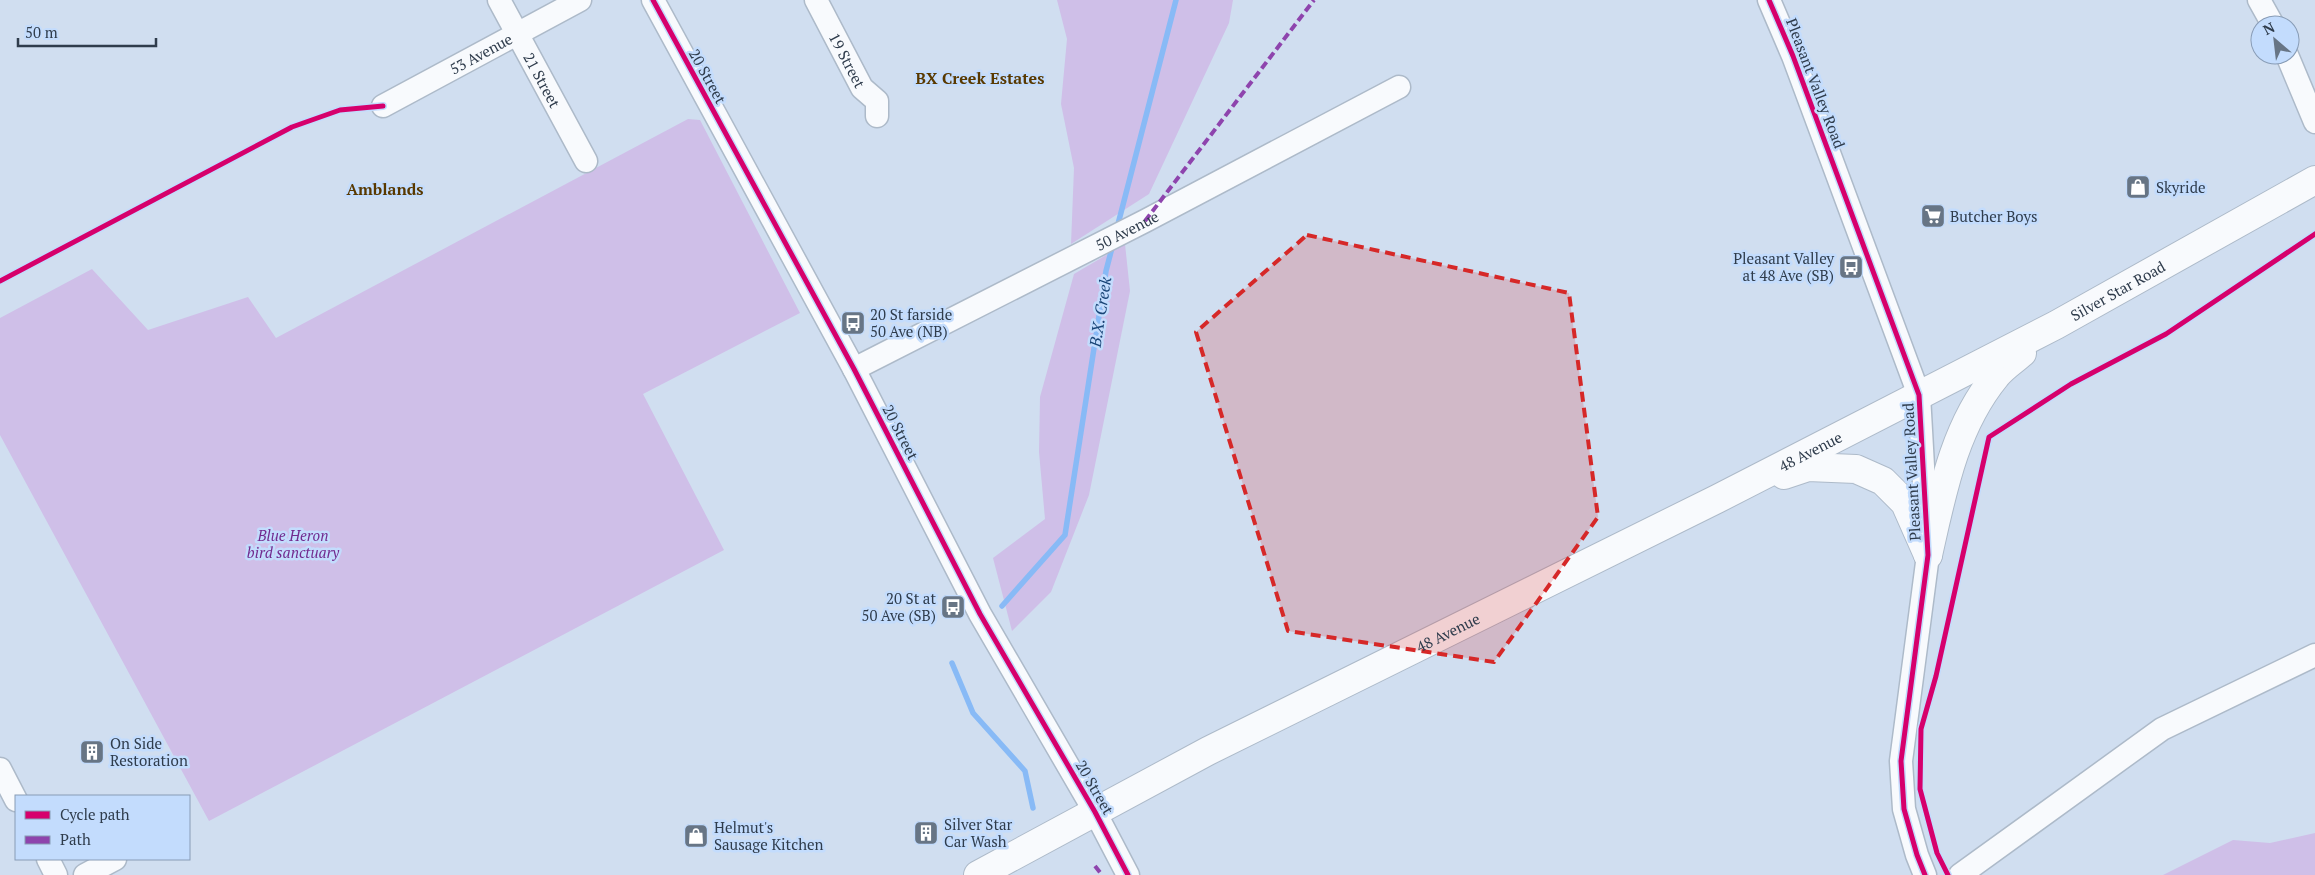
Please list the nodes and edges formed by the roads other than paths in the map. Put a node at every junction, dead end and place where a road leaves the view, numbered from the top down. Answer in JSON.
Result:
{"nodes":[{"id":1,"x":499,"y":0,"type":"edge"},
{"id":2,"x":580,"y":0,"type":"edge"},
{"id":3,"x":653,"y":0,"type":"edge"},
{"id":4,"x":816,"y":0,"type":"edge"},
{"id":5,"x":1769,"y":0,"type":"edge"},
{"id":6,"x":2260,"y":0,"type":"edge"},
{"id":7,"x":2267,"y":15,"type":"edge"},
{"id":8,"x":517,"y":34,"type":"junction"},
{"id":9,"x":2291,"y":65,"type":"edge"},
{"id":10,"x":1399,"y":87,"type":"dead end"},
{"id":11,"x":383,"y":106,"type":"dead end"},
{"id":12,"x":877,"y":116,"type":"dead end"},
{"id":13,"x":2315,"y":122,"type":"edge"},
{"id":14,"x":586,"y":161,"type":"dead end"},
{"id":15,"x":2315,"y":180,"type":"edge"},
{"id":16,"x":2056,"y":325,"type":"junction"},
{"id":17,"x":854,"y":369,"type":"junction"},
{"id":18,"x":1919,"y":395,"type":"junction"},
{"id":19,"x":1717,"y":499,"type":"junction"},
{"id":20,"x":1928,"y":555,"type":"junction"},
{"id":21,"x":2315,"y":655,"type":"edge"},
{"id":22,"x":0,"y":768,"type":"edge"},
{"id":23,"x":15,"y":798,"type":"edge"},
{"id":24,"x":1095,"y":812,"type":"junction"},
{"id":25,"x":48,"y":860,"type":"edge"},
{"id":26,"x":113,"y":860,"type":"edge"},
{"id":27,"x":56,"y":875,"type":"edge"},
{"id":28,"x":85,"y":875,"type":"edge"},
{"id":29,"x":978,"y":875,"type":"edge"},
{"id":30,"x":1128,"y":875,"type":"edge"},
{"id":31,"x":1925,"y":875,"type":"edge"},
{"id":32,"x":1960,"y":875,"type":"edge"}],
"edges":[{"from":1,"to":8,"type":"street","name":"21 Street"},
{"from":2,"to":8,"type":"street","name":"53 Avenue"},
{"from":3,"to":17,"type":"street","name":"20 Street"},
{"from":4,"to":12,"type":"street","name":"19 Street"},
{"from":5,"to":18,"type":"street","name":"Pleasant Valley Road"},
{"from":6,"to":7,"type":"street"},
{"from":8,"to":11,"type":"street","name":"53 Avenue"},
{"from":8,"to":14,"type":"street","name":"21 Street"},
{"from":9,"to":13,"type":"street"},
{"from":10,"to":17,"type":"street","name":"50 Avenue"},
{"from":15,"to":16,"type":"main road","name":"Silver Star Road"},
{"from":16,"to":18,"type":"main road","name":"Silver Star Road"},
{"from":16,"to":20,"type":"main road"},
{"from":17,"to":24,"type":"street","name":"20 Street"},
{"from":18,"to":19,"type":"main road","name":"48 Avenue"},
{"from":18,"to":20,"type":"street","name":"Pleasant Valley Road"},
{"from":19,"to":20,"type":"main road"},
{"from":19,"to":24,"type":"main road","name":"48 Avenue"},
{"from":20,"to":31,"type":"street","name":"Pleasant Valley Road"},
{"from":21,"to":32,"type":"street"},
{"from":22,"to":23,"type":"street"},
{"from":24,"to":29,"type":"main road","name":"48 Avenue"},
{"from":24,"to":30,"type":"street","name":"20 Street"},
{"from":25,"to":27,"type":"street"},
{"from":26,"to":28,"type":"street"}]}
